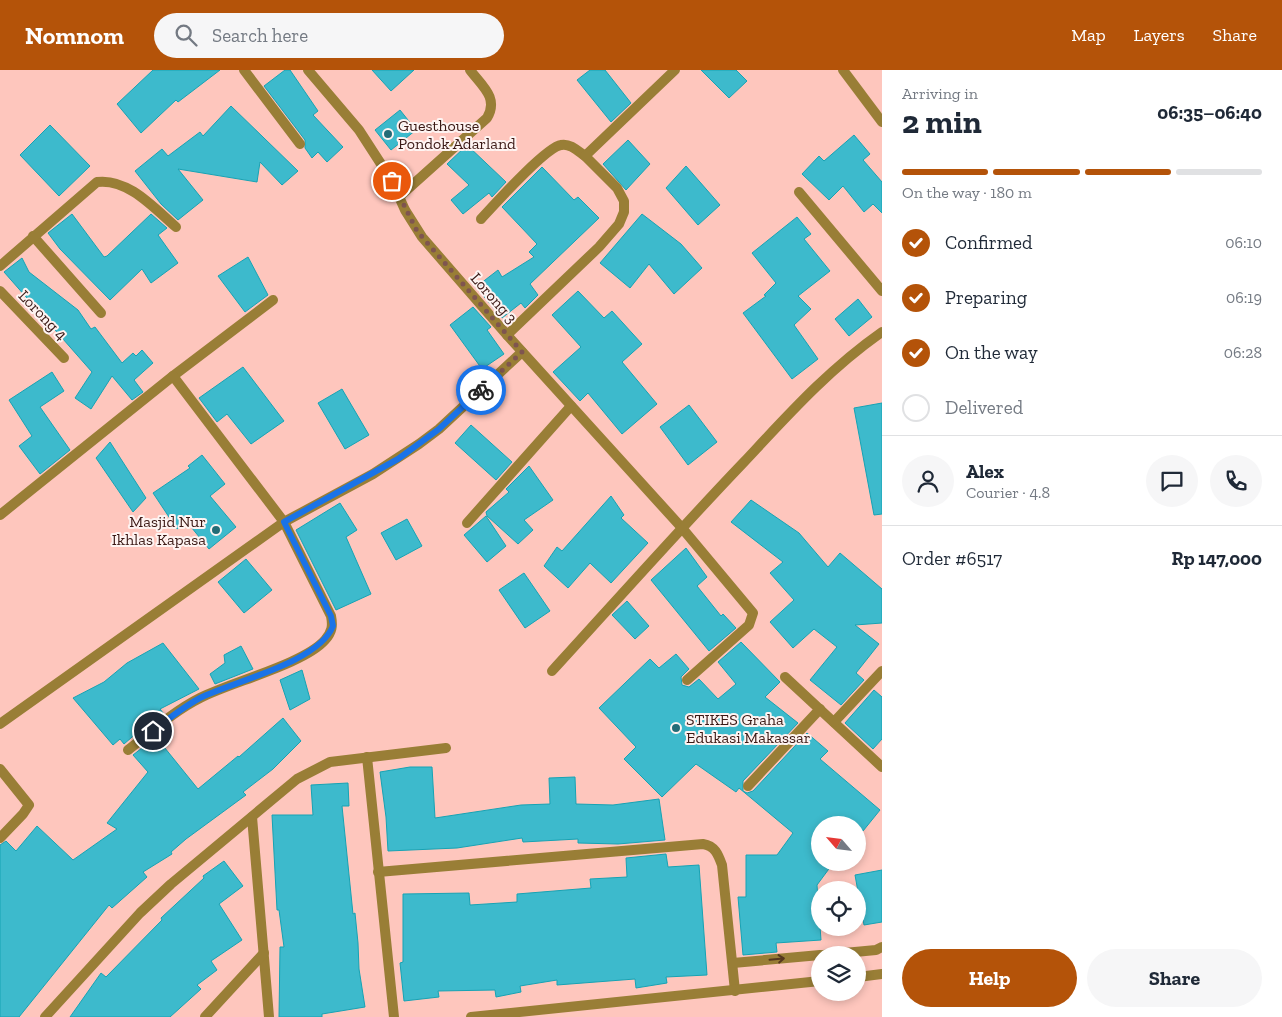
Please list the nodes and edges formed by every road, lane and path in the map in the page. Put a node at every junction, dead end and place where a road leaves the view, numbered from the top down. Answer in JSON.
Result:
{"nodes":[{"id":1,"x":244,"y":70,"type":"edge"},
{"id":2,"x":308,"y":70,"type":"edge"},
{"id":3,"x":470,"y":70,"type":"edge"},
{"id":4,"x":675,"y":70,"type":"edge"},
{"id":5,"x":843,"y":70,"type":"edge"},
{"id":6,"x":882,"y":122,"type":"edge"},
{"id":7,"x":300,"y":144,"type":"dead end"},
{"id":8,"x":585,"y":156,"type":"junction"},
{"id":9,"x":799,"y":192,"type":"dead end"},
{"id":10,"x":400,"y":196,"type":"junction"},
{"id":11,"x":481,"y":219,"type":"dead end"},
{"id":12,"x":176,"y":227,"type":"dead end"},
{"id":13,"x":33,"y":236,"type":"junction"},
{"id":14,"x":0,"y":266,"type":"edge"},
{"id":15,"x":882,"y":290,"type":"edge"},
{"id":16,"x":0,"y":291,"type":"edge"},
{"id":17,"x":273,"y":300,"type":"dead end"},
{"id":18,"x":101,"y":313,"type":"dead end"},
{"id":19,"x":882,"y":332,"type":"edge"},
{"id":20,"x":507,"y":335,"type":"junction"},
{"id":21,"x":522,"y":352,"type":"junction"},
{"id":22,"x":64,"y":358,"type":"dead end"},
{"id":23,"x":173,"y":376,"type":"junction"},
{"id":24,"x":571,"y":406,"type":"junction"},
{"id":25,"x":0,"y":515,"type":"edge"},
{"id":26,"x":284,"y":522,"type":"junction"},
{"id":27,"x":467,"y":523,"type":"dead end"},
{"id":28,"x":682,"y":528,"type":"junction"},
{"id":29,"x":552,"y":671,"type":"dead end"},
{"id":30,"x":882,"y":671,"type":"edge"},
{"id":31,"x":785,"y":677,"type":"dead end"},
{"id":32,"x":687,"y":680,"type":"dead end"},
{"id":33,"x":820,"y":709,"type":"junction"},
{"id":34,"x":834,"y":722,"type":"junction"},
{"id":35,"x":0,"y":724,"type":"edge"},
{"id":36,"x":446,"y":748,"type":"dead end"},
{"id":37,"x":128,"y":750,"type":"dead end"},
{"id":38,"x":367,"y":757,"type":"junction"},
{"id":39,"x":882,"y":767,"type":"edge"},
{"id":40,"x":0,"y":769,"type":"edge"},
{"id":41,"x":748,"y":786,"type":"dead end"},
{"id":42,"x":252,"y":817,"type":"junction"},
{"id":43,"x":0,"y":838,"type":"edge"},
{"id":44,"x":378,"y":872,"type":"junction"},
{"id":45,"x":882,"y":947,"type":"edge"},
{"id":46,"x":866,"y":951,"type":"edge"},
{"id":47,"x":264,"y":953,"type":"junction"},
{"id":48,"x":811,"y":956,"type":"edge"},
{"id":49,"x":733,"y":963,"type":"junction"},
{"id":50,"x":882,"y":974,"type":"edge"},
{"id":51,"x":866,"y":976,"type":"edge"},
{"id":52,"x":811,"y":982,"type":"edge"},
{"id":53,"x":735,"y":991,"type":"junction"},
{"id":54,"x":45,"y":1017,"type":"edge"},
{"id":55,"x":204,"y":1017,"type":"edge"},
{"id":56,"x":269,"y":1017,"type":"edge"},
{"id":57,"x":394,"y":1017,"type":"edge"},
{"id":58,"x":471,"y":1017,"type":"edge"}],
"edges":[{"from":1,"to":7,"type":"street"},
{"from":2,"to":10,"type":"street","name":"Lorong 3"},
{"from":3,"to":10,"type":"street"},
{"from":4,"to":8,"type":"street"},
{"from":5,"to":6,"type":"street"},
{"from":8,"to":11,"type":"street"},
{"from":8,"to":20,"type":"street"},
{"from":9,"to":15,"type":"street"},
{"from":10,"to":20,"type":"street","name":"Lorong 3"},
{"from":12,"to":13,"type":"street"},
{"from":13,"to":14,"type":"street"},
{"from":13,"to":18,"type":"street"},
{"from":16,"to":22,"type":"street","name":"Lorong 4"},
{"from":17,"to":23,"type":"street"},
{"from":19,"to":28,"type":"street"},
{"from":20,"to":21,"type":"street","name":"Lorong 3"},
{"from":21,"to":24,"type":"street","name":"Lorong 3"},
{"from":21,"to":26,"type":"street"},
{"from":23,"to":25,"type":"street"},
{"from":23,"to":26,"type":"street"},
{"from":24,"to":27,"type":"street"},
{"from":24,"to":28,"type":"street","name":"Lorong 3"},
{"from":26,"to":35,"type":"street"},
{"from":26,"to":37,"type":"street"},
{"from":28,"to":29,"type":"street"},
{"from":28,"to":32,"type":"street","name":"Lorong 3"},
{"from":30,"to":34,"type":"street"},
{"from":31,"to":33,"type":"street"},
{"from":33,"to":34,"type":"street"},
{"from":33,"to":41,"type":"street"},
{"from":34,"to":39,"type":"street"},
{"from":36,"to":38,"type":"street"},
{"from":38,"to":42,"type":"street"},
{"from":38,"to":44,"type":"street"},
{"from":40,"to":43,"type":"street"},
{"from":42,"to":47,"type":"street"},
{"from":42,"to":54,"type":"street"},
{"from":44,"to":49,"type":"street"},
{"from":44,"to":57,"type":"street"},
{"from":45,"to":46,"type":"street"},
{"from":47,"to":55,"type":"street"},
{"from":47,"to":56,"type":"street"},
{"from":49,"to":48,"type":"street","one_way":true},
{"from":49,"to":53,"type":"street"},
{"from":50,"to":51,"type":"street"},
{"from":52,"to":53,"type":"street"},
{"from":53,"to":58,"type":"street"}]}
